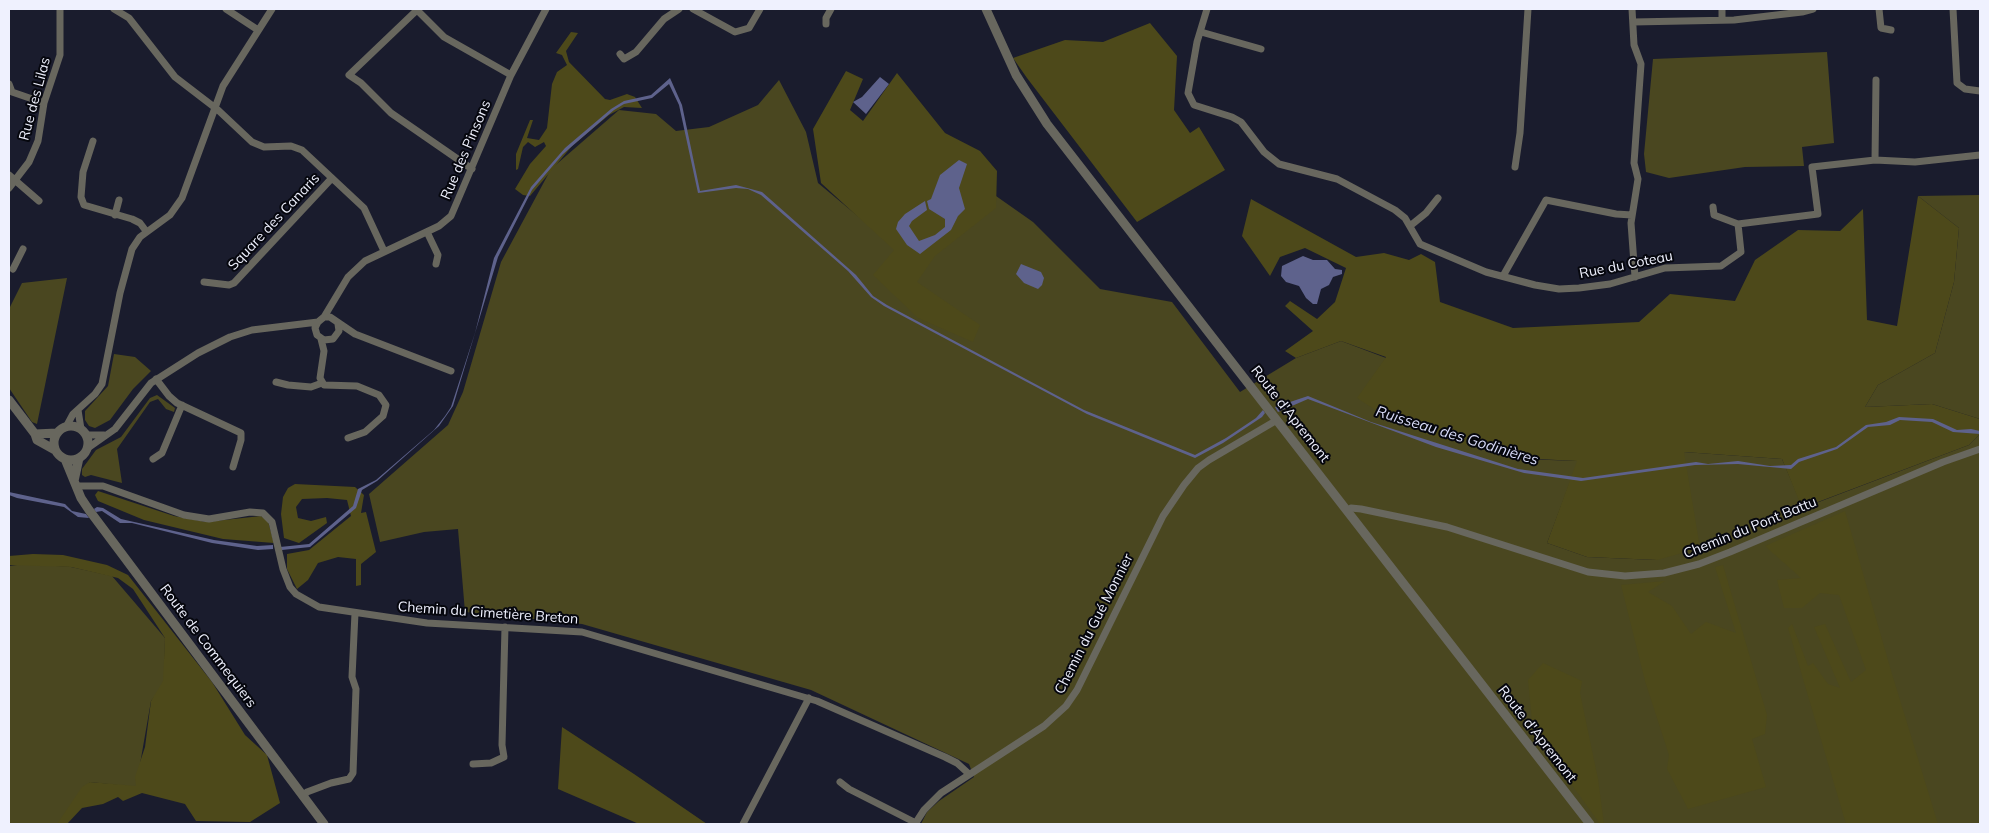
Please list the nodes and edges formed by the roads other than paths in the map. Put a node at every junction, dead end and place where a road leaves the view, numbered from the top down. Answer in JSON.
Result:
{"nodes":[{"id":1,"x":60,"y":9,"type":"edge"},
{"id":2,"x":114,"y":9,"type":"edge"},
{"id":3,"x":226,"y":9,"type":"edge"},
{"id":4,"x":272,"y":9,"type":"edge"},
{"id":5,"x":417,"y":9,"type":"edge"},
{"id":6,"x":546,"y":9,"type":"edge"},
{"id":7,"x":679,"y":9,"type":"edge"},
{"id":8,"x":693,"y":9,"type":"edge"},
{"id":9,"x":760,"y":9,"type":"edge"},
{"id":10,"x":831,"y":9,"type":"edge"},
{"id":11,"x":986,"y":9,"type":"edge"},
{"id":12,"x":1207,"y":9,"type":"edge"},
{"id":13,"x":1528,"y":9,"type":"edge"},
{"id":14,"x":1632,"y":9,"type":"edge"},
{"id":15,"x":1722,"y":9,"type":"edge"},
{"id":16,"x":1812,"y":9,"type":"edge"},
{"id":17,"x":1879,"y":9,"type":"edge"},
{"id":18,"x":1953,"y":9,"type":"edge"},
{"id":19,"x":1764,"y":13,"type":"edge"},
{"id":20,"x":1722,"y":20,"type":"junction"},
{"id":21,"x":1633,"y":22,"type":"junction"},
{"id":22,"x":826,"y":24,"type":"dead end"},
{"id":23,"x":258,"y":30,"type":"junction"},
{"id":24,"x":1891,"y":30,"type":"dead end"},
{"id":25,"x":1201,"y":32,"type":"junction"},
{"id":26,"x":1261,"y":49,"type":"dead end"},
{"id":27,"x":620,"y":54,"type":"dead end"},
{"id":28,"x":512,"y":76,"type":"junction"},
{"id":29,"x":1876,"y":80,"type":"dead end"},
{"id":30,"x":9,"y":84,"type":"edge"},
{"id":31,"x":1980,"y":90,"type":"edge"},
{"id":32,"x":44,"y":102,"type":"junction"},
{"id":33,"x":215,"y":107,"type":"junction"},
{"id":34,"x":92,"y":141,"type":"dead end"},
{"id":35,"x":1980,"y":156,"type":"edge"},
{"id":36,"x":1875,"y":160,"type":"junction"},
{"id":37,"x":1515,"y":166,"type":"dead end"},
{"id":38,"x":472,"y":169,"type":"junction"},
{"id":39,"x":9,"y":175,"type":"edge"},
{"id":40,"x":332,"y":178,"type":"junction"},
{"id":41,"x":15,"y":181,"type":"junction"},
{"id":42,"x":9,"y":188,"type":"edge"},
{"id":43,"x":1438,"y":198,"type":"dead end"},
{"id":44,"x":118,"y":200,"type":"dead end"},
{"id":45,"x":38,"y":201,"type":"dead end"},
{"id":46,"x":1713,"y":207,"type":"dead end"},
{"id":47,"x":115,"y":215,"type":"junction"},
{"id":48,"x":1632,"y":215,"type":"junction"},
{"id":49,"x":1738,"y":224,"type":"junction"},
{"id":50,"x":1410,"y":226,"type":"junction"},
{"id":51,"x":146,"y":231,"type":"junction"},
{"id":52,"x":427,"y":232,"type":"junction"},
{"id":53,"x":24,"y":249,"type":"dead end"},
{"id":54,"x":384,"y":251,"type":"junction"},
{"id":55,"x":436,"y":264,"type":"dead end"},
{"id":56,"x":11,"y":268,"type":"edge"},
{"id":57,"x":1503,"y":276,"type":"junction"},
{"id":58,"x":9,"y":277,"type":"edge"},
{"id":59,"x":1635,"y":277,"type":"junction"},
{"id":60,"x":204,"y":282,"type":"dead end"},
{"id":61,"x":331,"y":306,"type":"junction"},
{"id":62,"x":321,"y":320,"type":"junction"},
{"id":63,"x":336,"y":321,"type":"junction"},
{"id":64,"x":300,"y":325,"type":"junction"},
{"id":65,"x":316,"y":332,"type":"junction"},
{"id":66,"x":338,"y":334,"type":"junction"},
{"id":67,"x":355,"y":334,"type":"junction"},
{"id":68,"x":321,"y":339,"type":"junction"},
{"id":69,"x":330,"y":340,"type":"junction"},
{"id":70,"x":324,"y":351,"type":"junction"},
{"id":71,"x":451,"y":372,"type":"dead end"},
{"id":72,"x":156,"y":379,"type":"junction"},
{"id":73,"x":276,"y":382,"type":"dead end"},
{"id":74,"x":322,"y":383,"type":"junction"},
{"id":75,"x":9,"y":400,"type":"edge"},
{"id":76,"x":182,"y":405,"type":"junction"},
{"id":77,"x":78,"y":410,"type":"junction"},
{"id":78,"x":1277,"y":420,"type":"junction"},
{"id":79,"x":66,"y":427,"type":"junction"},
{"id":80,"x":83,"y":432,"type":"junction"},
{"id":81,"x":57,"y":433,"type":"junction"},
{"id":82,"x":35,"y":434,"type":"junction"},
{"id":83,"x":104,"y":435,"type":"junction"},
{"id":84,"x":348,"y":438,"type":"dead end"},
{"id":85,"x":88,"y":448,"type":"junction"},
{"id":86,"x":55,"y":450,"type":"junction"},
{"id":87,"x":1980,"y":450,"type":"edge"},
{"id":88,"x":79,"y":458,"type":"junction"},
{"id":89,"x":65,"y":459,"type":"junction"},
{"id":90,"x":153,"y":459,"type":"dead end"},
{"id":91,"x":233,"y":467,"type":"dead end"},
{"id":92,"x":75,"y":483,"type":"junction"},
{"id":93,"x":1347,"y":510,"type":"junction"},
{"id":94,"x":354,"y":613,"type":"junction"},
{"id":95,"x":506,"y":627,"type":"junction"},
{"id":96,"x":809,"y":698,"type":"junction"},
{"id":97,"x":473,"y":764,"type":"dead end"},
{"id":98,"x":969,"y":774,"type":"junction"},
{"id":99,"x":840,"y":782,"type":"dead end"},
{"id":100,"x":303,"y":796,"type":"junction"},
{"id":101,"x":916,"y":823,"type":"edge"},
{"id":102,"x":324,"y":824,"type":"edge"},
{"id":103,"x":743,"y":824,"type":"edge"},
{"id":104,"x":1590,"y":824,"type":"edge"}],
"edges":[{"from":1,"to":32,"type":"street","name":"Rue des Lilas"},
{"from":2,"to":33,"type":"street"},
{"from":3,"to":23,"type":"street"},
{"from":4,"to":23,"type":"street"},
{"from":5,"to":28,"type":"street"},
{"from":5,"to":38,"type":"street"},
{"from":6,"to":28,"type":"street","name":"Rue des Pinsons"},
{"from":7,"to":27,"type":"street"},
{"from":8,"to":9,"type":"street"},
{"from":10,"to":22,"type":"street"},
{"from":11,"to":78,"type":"street","name":"Route d'Apremont"},
{"from":12,"to":25,"type":"street"},
{"from":13,"to":37,"type":"street"},
{"from":14,"to":21,"type":"street"},
{"from":15,"to":20,"type":"street"},
{"from":16,"to":19,"type":"street"},
{"from":17,"to":24,"type":"street"},
{"from":18,"to":31,"type":"street"},
{"from":19,"to":20,"type":"street"},
{"from":20,"to":21,"type":"street"},
{"from":21,"to":48,"type":"street"},
{"from":23,"to":33,"type":"street"},
{"from":25,"to":26,"type":"street"},
{"from":25,"to":50,"type":"street"},
{"from":28,"to":38,"type":"street","name":"Rue des Pinsons"},
{"from":29,"to":36,"type":"street"},
{"from":30,"to":32,"type":"street"},
{"from":32,"to":41,"type":"street","name":"Rue des Lilas"},
{"from":33,"to":40,"type":"street"},
{"from":33,"to":51,"type":"street"},
{"from":34,"to":47,"type":"street"},
{"from":35,"to":36,"type":"street"},
{"from":36,"to":49,"type":"street"},
{"from":38,"to":52,"type":"street","name":"Rue des Pinsons"},
{"from":39,"to":41,"type":"street"},
{"from":40,"to":54,"type":"street"},
{"from":40,"to":60,"type":"street","name":"Square des Canaris"},
{"from":41,"to":42,"type":"street","name":"Rue des Lilas"},
{"from":41,"to":45,"type":"street"},
{"from":43,"to":50,"type":"street"},
{"from":44,"to":47,"type":"street"},
{"from":46,"to":49,"type":"street"},
{"from":47,"to":51,"type":"street"},
{"from":48,"to":57,"type":"street"},
{"from":48,"to":59,"type":"street"},
{"from":49,"to":59,"type":"street","name":"Rue du Coteau"},
{"from":50,"to":57,"type":"street","name":"Rue du Coteau"},
{"from":51,"to":77,"type":"street"},
{"from":52,"to":54,"type":"street","name":"Rue des Pinsons"},
{"from":52,"to":55,"type":"street"},
{"from":53,"to":56,"type":"street"},
{"from":54,"to":61,"type":"street","name":"Rue des Pinsons"},
{"from":56,"to":58,"type":"street"},
{"from":57,"to":59,"type":"street","name":"Rue du Coteau"},
{"from":61,"to":62,"type":"street","name":"Rue des Pinsons"},
{"from":61,"to":63,"type":"street"},
{"from":62,"to":63,"type":"street"},
{"from":62,"to":64,"type":"street"},
{"from":62,"to":65,"type":"street"},
{"from":63,"to":66,"type":"street"},
{"from":63,"to":67,"type":"street"},
{"from":64,"to":65,"type":"street"},
{"from":64,"to":72,"type":"street"},
{"from":65,"to":68,"type":"street"},
{"from":66,"to":67,"type":"street"},
{"from":66,"to":69,"type":"street"},
{"from":67,"to":71,"type":"street"},
{"from":68,"to":69,"type":"street"},
{"from":68,"to":70,"type":"street"},
{"from":69,"to":70,"type":"street"},
{"from":70,"to":74,"type":"street"},
{"from":72,"to":76,"type":"street"},
{"from":72,"to":83,"type":"street"},
{"from":73,"to":74,"type":"street"},
{"from":74,"to":84,"type":"street"},
{"from":75,"to":82,"type":"street"},
{"from":76,"to":90,"type":"street"},
{"from":76,"to":91,"type":"street"},
{"from":77,"to":79,"type":"street"},
{"from":77,"to":80,"type":"street"},
{"from":78,"to":93,"type":"street","name":"Route d'Apremont"},
{"from":78,"to":98,"type":"street","name":"Chemin du Gué Monnier"},
{"from":79,"to":80,"type":"street"},
{"from":79,"to":81,"type":"street"},
{"from":80,"to":83,"type":"street"},
{"from":80,"to":85,"type":"street"},
{"from":81,"to":82,"type":"street"},
{"from":81,"to":86,"type":"street"},
{"from":82,"to":86,"type":"street"},
{"from":83,"to":85,"type":"street"},
{"from":85,"to":88,"type":"street"},
{"from":86,"to":89,"type":"street"},
{"from":87,"to":93,"type":"street","name":"Chemin du Pont Battu"},
{"from":88,"to":89,"type":"street"},
{"from":88,"to":92,"type":"street"},
{"from":89,"to":92,"type":"street","name":"Route de Commequiers"},
{"from":92,"to":94,"type":"street","name":"Chemin du Cimetière Breton"},
{"from":92,"to":100,"type":"street","name":"Route de Commequiers"},
{"from":93,"to":104,"type":"street","name":"Route d'Apremont"},
{"from":94,"to":95,"type":"street","name":"Chemin du Cimetière Breton"},
{"from":94,"to":100,"type":"street"},
{"from":95,"to":96,"type":"street","name":"Chemin du Cimetière Breton"},
{"from":95,"to":97,"type":"street"},
{"from":96,"to":98,"type":"street","name":"Chemin du Cimetière Breton"},
{"from":96,"to":103,"type":"street"},
{"from":98,"to":101,"type":"street","name":"Chemin du Gué Monnier"},
{"from":99,"to":101,"type":"street"},
{"from":100,"to":102,"type":"street","name":"Route de Commequiers"}]}
